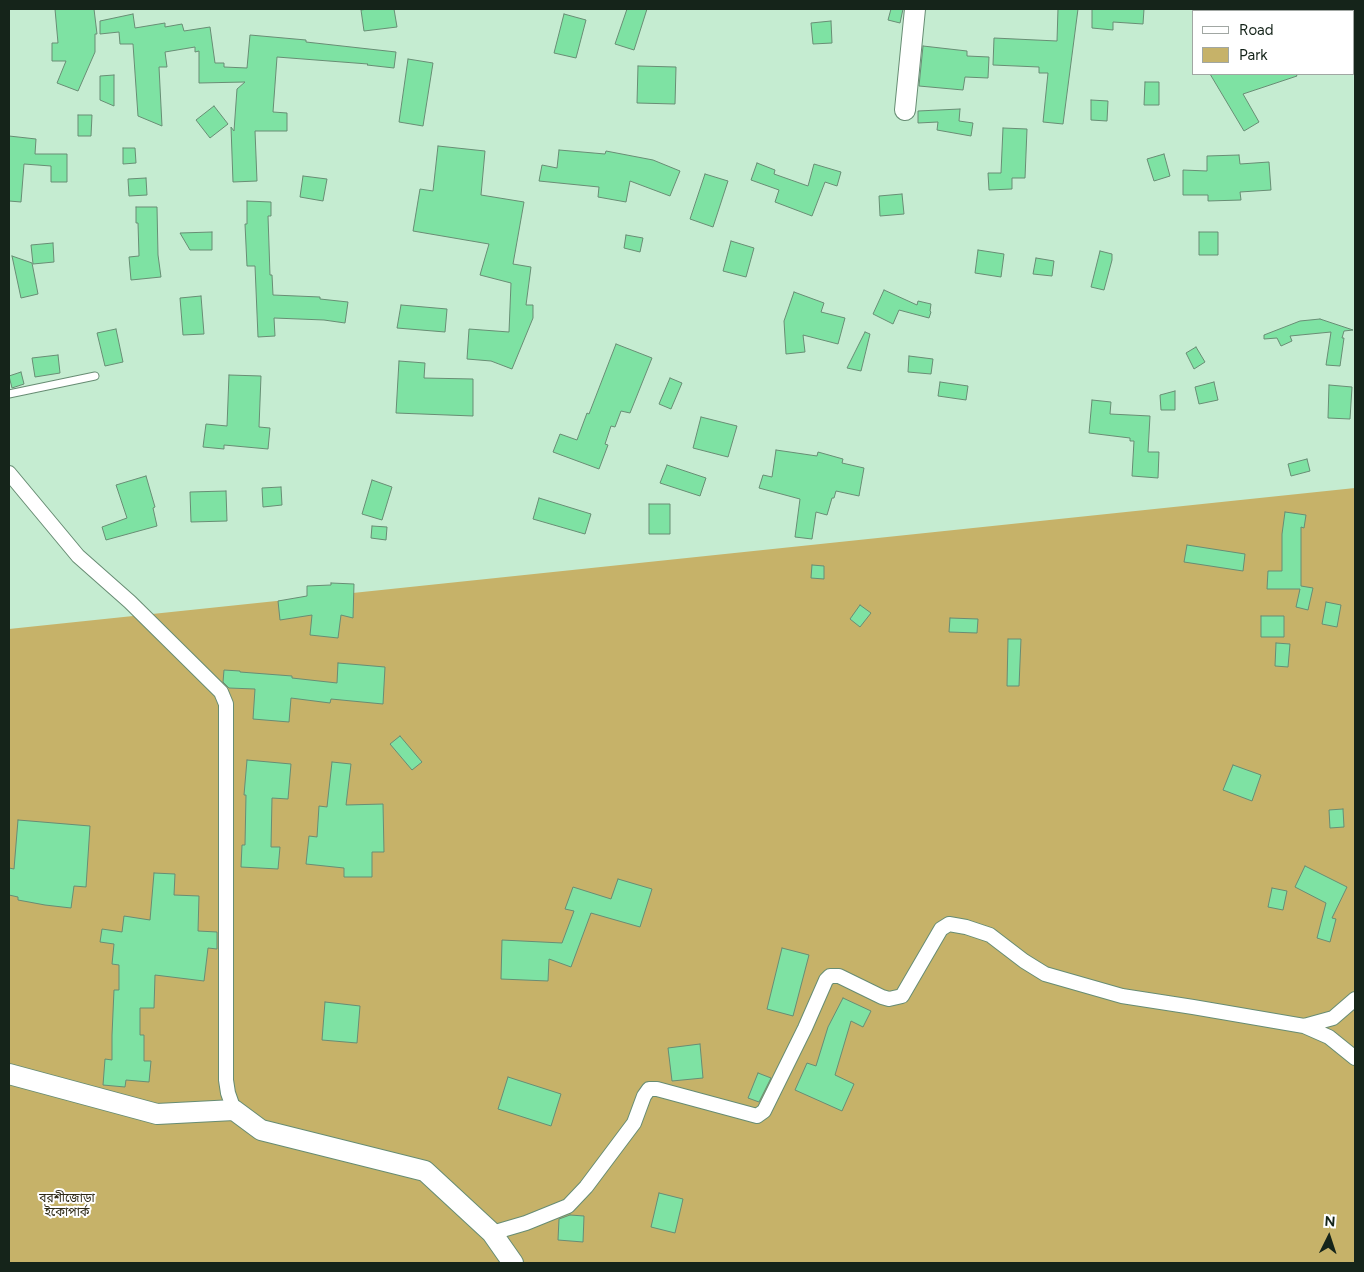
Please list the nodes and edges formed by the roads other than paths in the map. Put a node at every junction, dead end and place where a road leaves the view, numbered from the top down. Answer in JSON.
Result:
{"nodes":[{"id":1,"x":915,"y":9,"type":"edge"},
{"id":2,"x":905,"y":110,"type":"dead end"},
{"id":3,"x":95,"y":376,"type":"dead end"},
{"id":4,"x":9,"y":394,"type":"edge"},
{"id":5,"x":9,"y":473,"type":"edge"},
{"id":6,"x":1355,"y":999,"type":"edge"},
{"id":7,"x":1304,"y":1026,"type":"junction"},
{"id":8,"x":1355,"y":1058,"type":"edge"},
{"id":9,"x":9,"y":1074,"type":"edge"},
{"id":10,"x":234,"y":1110,"type":"junction"},
{"id":11,"x":492,"y":1233,"type":"junction"},
{"id":12,"x":513,"y":1263,"type":"edge"}],
"edges":[{"from":1,"to":2,"type":"street"},
{"from":3,"to":4,"type":"lane"},
{"from":5,"to":10,"type":"street"},
{"from":6,"to":7,"type":"street"},
{"from":7,"to":8,"type":"street"},
{"from":7,"to":11,"type":"street"},
{"from":9,"to":10,"type":"street"},
{"from":10,"to":11,"type":"street"},
{"from":11,"to":12,"type":"street"}]}
